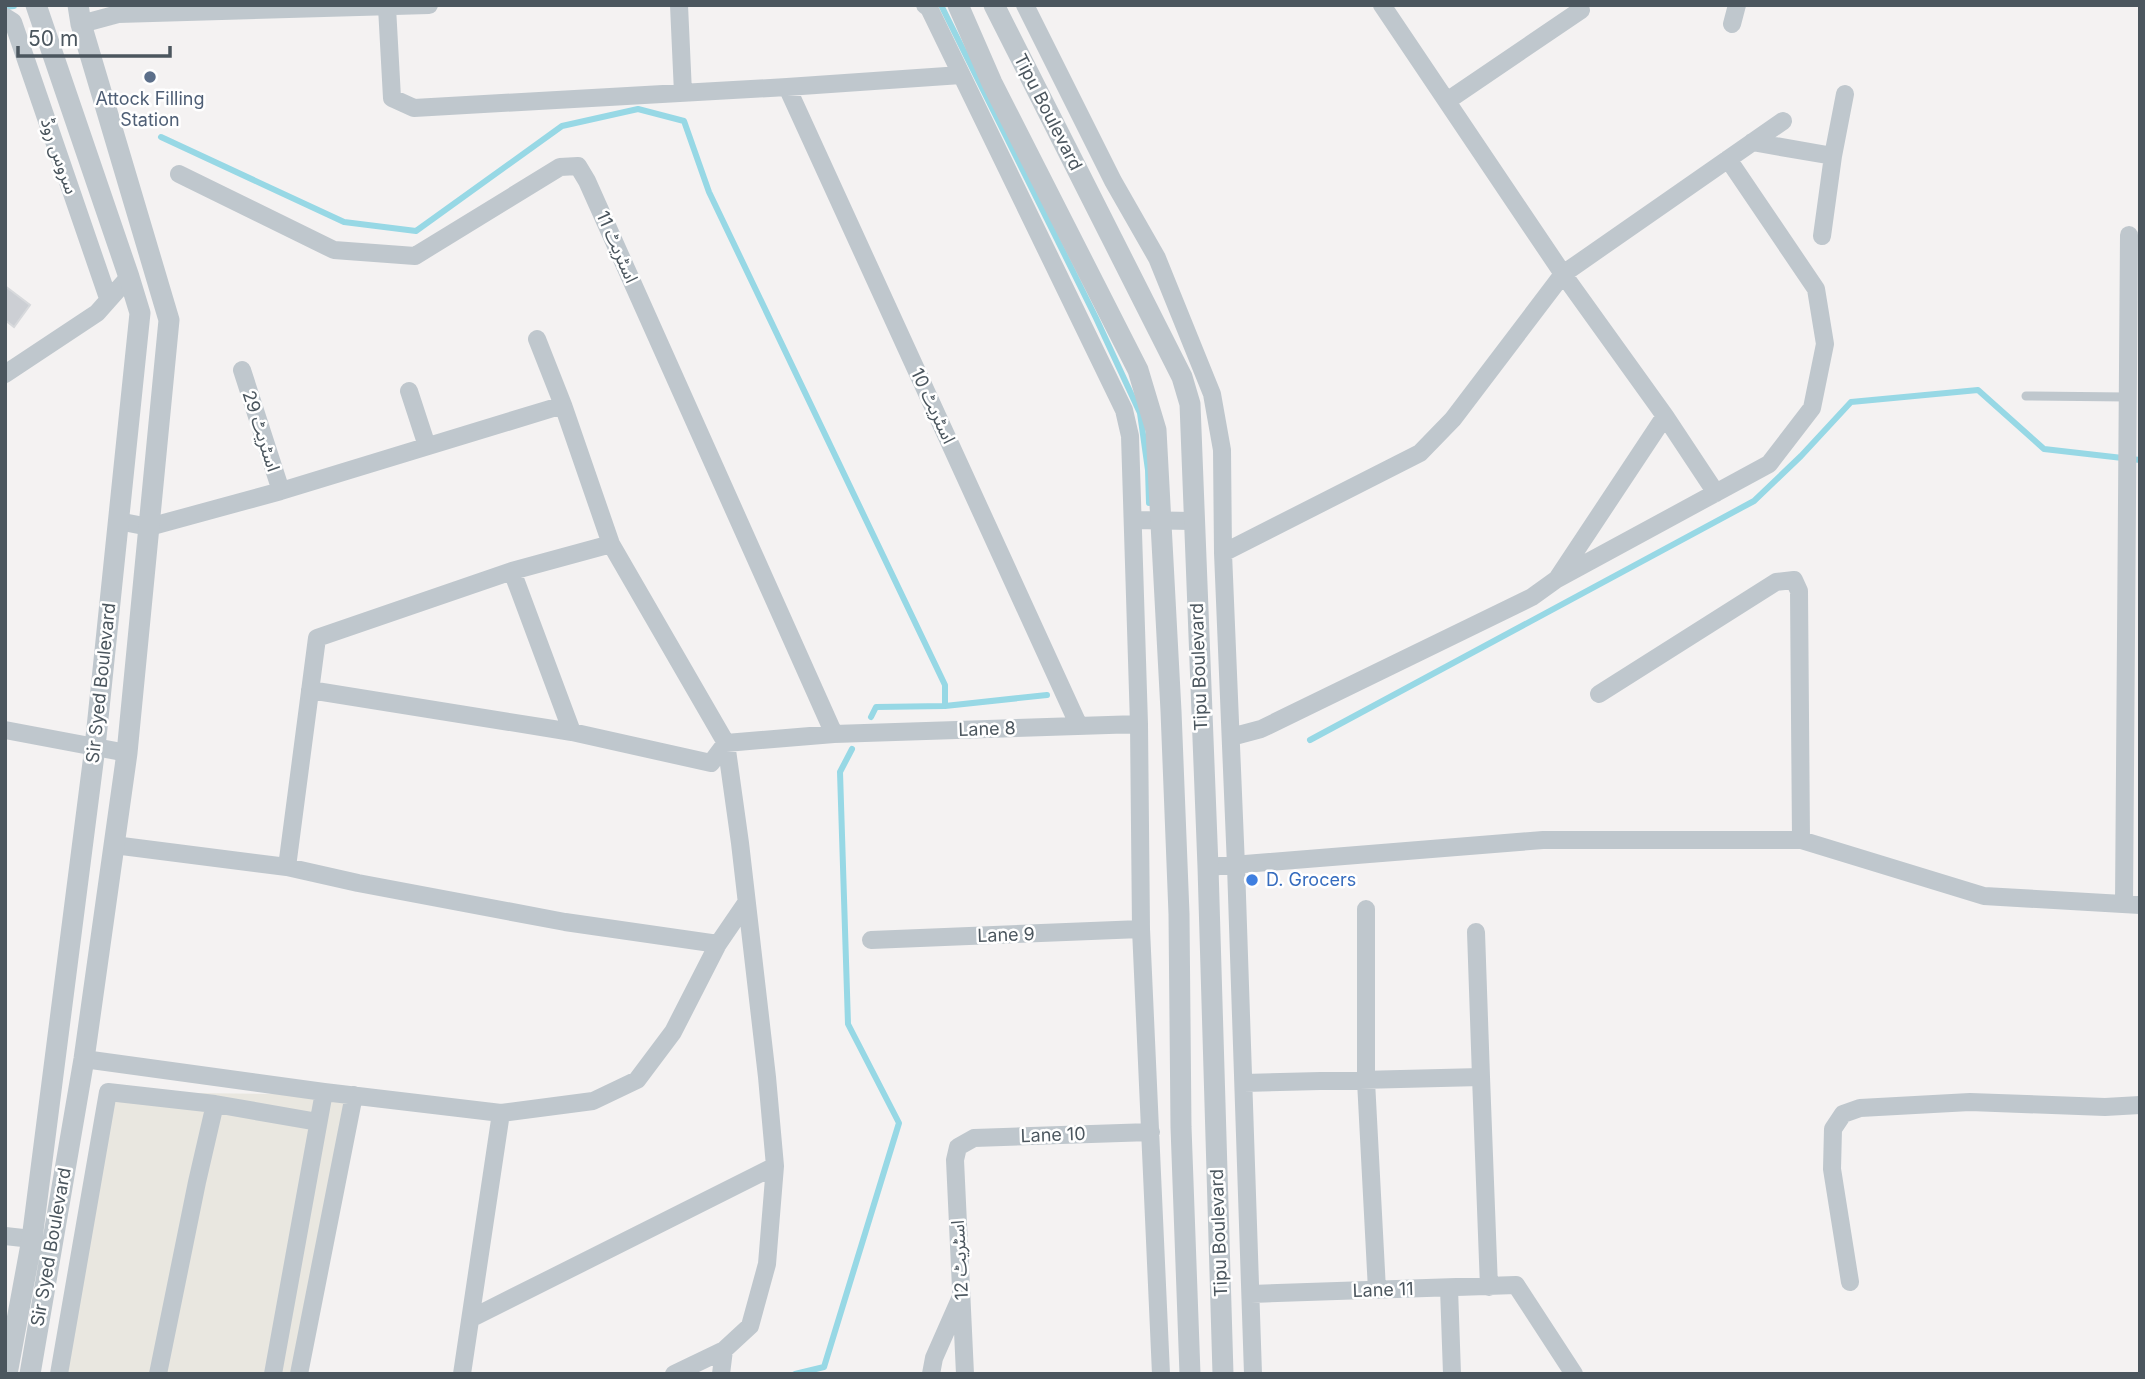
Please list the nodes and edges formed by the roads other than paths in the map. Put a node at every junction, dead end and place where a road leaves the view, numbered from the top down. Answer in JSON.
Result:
{"nodes":[{"id":1,"x":36,"y":5,"type":"edge"},
{"id":2,"x":429,"y":5,"type":"edge"},
{"id":3,"x":679,"y":5,"type":"edge"},
{"id":4,"x":925,"y":5,"type":"edge"},
{"id":5,"x":958,"y":5,"type":"edge"},
{"id":6,"x":994,"y":5,"type":"edge"},
{"id":7,"x":1025,"y":5,"type":"edge"},
{"id":8,"x":1382,"y":5,"type":"edge"},
{"id":9,"x":1737,"y":5,"type":"edge"},
{"id":10,"x":387,"y":7,"type":"edge"},
{"id":11,"x":1581,"y":10,"type":"dead end"},
{"id":12,"x":80,"y":15,"type":"edge"},
{"id":13,"x":5,"y":17,"type":"edge"},
{"id":14,"x":1732,"y":24,"type":"dead end"},
{"id":15,"x":961,"y":75,"type":"junction"},
{"id":16,"x":787,"y":87,"type":"junction"},
{"id":17,"x":683,"y":93,"type":"junction"},
{"id":18,"x":1845,"y":94,"type":"dead end"},
{"id":19,"x":1447,"y":102,"type":"junction"},
{"id":20,"x":1783,"y":121,"type":"dead end"},
{"id":21,"x":1752,"y":142,"type":"junction"},
{"id":22,"x":1833,"y":156,"type":"junction"},
{"id":23,"x":1728,"y":159,"type":"junction"},
{"id":24,"x":179,"y":174,"type":"dead end"},
{"id":25,"x":2129,"y":235,"type":"dead end"},
{"id":26,"x":1822,"y":236,"type":"dead end"},
{"id":27,"x":1563,"y":274,"type":"junction"},
{"id":28,"x":129,"y":277,"type":"junction"},
{"id":29,"x":108,"y":298,"type":"junction"},
{"id":30,"x":537,"y":339,"type":"dead end"},
{"id":31,"x":242,"y":370,"type":"dead end"},
{"id":32,"x":5,"y":374,"type":"edge"},
{"id":33,"x":409,"y":391,"type":"dead end"},
{"id":34,"x":2026,"y":396,"type":"dead end"},
{"id":35,"x":2127,"y":397,"type":"junction"},
{"id":36,"x":563,"y":405,"type":"junction"},
{"id":37,"x":1665,"y":416,"type":"junction"},
{"id":38,"x":2131,"y":432,"type":"edge"},
{"id":39,"x":427,"y":446,"type":"junction"},
{"id":40,"x":281,"y":491,"type":"junction"},
{"id":41,"x":1716,"y":493,"type":"junction"},
{"id":42,"x":1160,"y":519,"type":"junction"},
{"id":43,"x":1133,"y":520,"type":"junction"},
{"id":44,"x":118,"y":521,"type":"junction"},
{"id":45,"x":1193,"y":521,"type":"junction"},
{"id":46,"x":149,"y":527,"type":"junction"},
{"id":47,"x":611,"y":544,"type":"junction"},
{"id":48,"x":1223,"y":553,"type":"junction"},
{"id":49,"x":512,"y":571,"type":"junction"},
{"id":50,"x":1557,"y":579,"type":"junction"},
{"id":51,"x":310,"y":690,"type":"junction"},
{"id":52,"x":1600,"y":694,"type":"dead end"},
{"id":53,"x":1139,"y":724,"type":"junction"},
{"id":54,"x":1079,"y":726,"type":"junction"},
{"id":55,"x":5,"y":730,"type":"edge"},
{"id":56,"x":572,"y":732,"type":"junction"},
{"id":57,"x":834,"y":734,"type":"junction"},
{"id":58,"x":1231,"y":737,"type":"junction"},
{"id":59,"x":726,"y":743,"type":"junction"},
{"id":60,"x":95,"y":747,"type":"junction"},
{"id":61,"x":127,"y":752,"type":"junction"},
{"id":62,"x":1801,"y":840,"type":"junction"},
{"id":63,"x":114,"y":845,"type":"junction"},
{"id":64,"x":1236,"y":866,"type":"junction"},
{"id":65,"x":287,"y":867,"type":"junction"},
{"id":66,"x":1208,"y":867,"type":"junction"},
{"id":67,"x":746,"y":903,"type":"junction"},
{"id":68,"x":2132,"y":904,"type":"edge"},
{"id":69,"x":1366,"y":909,"type":"dead end"},
{"id":70,"x":1141,"y":929,"type":"junction"},
{"id":71,"x":1476,"y":932,"type":"dead end"},
{"id":72,"x":872,"y":940,"type":"dead end"},
{"id":73,"x":718,"y":944,"type":"junction"},
{"id":74,"x":84,"y":1059,"type":"junction"},
{"id":75,"x":1481,"y":1077,"type":"junction"},
{"id":76,"x":1366,"y":1081,"type":"junction"},
{"id":77,"x":1244,"y":1083,"type":"junction"},
{"id":78,"x":324,"y":1093,"type":"junction"},
{"id":79,"x":355,"y":1095,"type":"junction"},
{"id":80,"x":215,"y":1104,"type":"junction"},
{"id":81,"x":2140,"y":1105,"type":"edge"},
{"id":82,"x":501,"y":1113,"type":"junction"},
{"id":83,"x":318,"y":1122,"type":"junction"},
{"id":84,"x":46,"y":1129,"type":"junction"},
{"id":85,"x":71,"y":1132,"type":"junction"},
{"id":86,"x":1151,"y":1132,"type":"junction"},
{"id":87,"x":958,"y":1147,"type":"joint"},
{"id":88,"x":775,"y":1166,"type":"junction"},
{"id":89,"x":5,"y":1236,"type":"edge"},
{"id":90,"x":32,"y":1239,"type":"junction"},
{"id":91,"x":1850,"y":1282,"type":"dead end"},
{"id":92,"x":1489,"y":1287,"type":"junction"},
{"id":93,"x":1449,"y":1288,"type":"junction"},
{"id":94,"x":1377,"y":1290,"type":"junction"},
{"id":95,"x":962,"y":1294,"type":"junction"},
{"id":96,"x":1251,"y":1294,"type":"junction"},
{"id":97,"x":472,"y":1318,"type":"junction"},
{"id":98,"x":723,"y":1350,"type":"junction"},
{"id":99,"x":1189,"y":1350,"type":"junction"},
{"id":100,"x":1222,"y":1351,"type":"junction"},
{"id":101,"x":7,"y":1374,"type":"edge"},
{"id":102,"x":30,"y":1374,"type":"edge"},
{"id":103,"x":59,"y":1374,"type":"edge"},
{"id":104,"x":158,"y":1374,"type":"edge"},
{"id":105,"x":273,"y":1374,"type":"edge"},
{"id":106,"x":299,"y":1374,"type":"edge"},
{"id":107,"x":462,"y":1374,"type":"edge"},
{"id":108,"x":674,"y":1374,"type":"edge"},
{"id":109,"x":721,"y":1374,"type":"edge"},
{"id":110,"x":932,"y":1374,"type":"edge"},
{"id":111,"x":965,"y":1374,"type":"edge"},
{"id":112,"x":1161,"y":1374,"type":"edge"},
{"id":113,"x":1190,"y":1374,"type":"edge"},
{"id":114,"x":1223,"y":1374,"type":"edge"},
{"id":115,"x":1253,"y":1374,"type":"edge"},
{"id":116,"x":1452,"y":1374,"type":"edge"},
{"id":117,"x":1574,"y":1374,"type":"edge"}],
"edges":[{"from":1,"to":28,"type":"street","name":"Sir Syed Boulevard"},
{"from":2,"to":10,"type":"street"},
{"from":3,"to":17,"type":"street"},
{"from":4,"to":15,"type":"street"},
{"from":5,"to":42,"type":"street","name":"Tipu Boulevard"},
{"from":6,"to":45,"type":"street","name":"Tipu Boulevard"},
{"from":7,"to":48,"type":"street"},
{"from":8,"to":19,"type":"street"},
{"from":9,"to":14,"type":"street"},
{"from":10,"to":12,"type":"street"},
{"from":10,"to":17,"type":"street"},
{"from":11,"to":19,"type":"street"},
{"from":12,"to":46,"type":"street","name":"Sir Syed Boulevard"},
{"from":13,"to":29,"type":"street","name":"سروس روڈ"},
{"from":15,"to":16,"type":"street"},
{"from":15,"to":43,"type":"street"},
{"from":16,"to":17,"type":"street"},
{"from":16,"to":54,"type":"street","name":"اسٹریٹ 10"},
{"from":18,"to":22,"type":"street"},
{"from":19,"to":27,"type":"street"},
{"from":20,"to":21,"type":"street"},
{"from":21,"to":22,"type":"street"},
{"from":21,"to":23,"type":"street"},
{"from":22,"to":26,"type":"street"},
{"from":23,"to":27,"type":"street"},
{"from":23,"to":41,"type":"street"},
{"from":24,"to":57,"type":"street","name":"اسٹریٹ 11"},
{"from":25,"to":35,"type":"street"},
{"from":27,"to":37,"type":"street"},
{"from":27,"to":48,"type":"street"},
{"from":28,"to":29,"type":"street"},
{"from":28,"to":44,"type":"street","name":"Sir Syed Boulevard"},
{"from":29,"to":32,"type":"street"},
{"from":30,"to":36,"type":"street"},
{"from":31,"to":40,"type":"street","name":"اسٹریٹ 29"},
{"from":33,"to":39,"type":"street"},
{"from":34,"to":35,"type":"lane"},
{"from":35,"to":38,"type":"street"},
{"from":36,"to":39,"type":"street"},
{"from":36,"to":47,"type":"street"},
{"from":37,"to":41,"type":"street"},
{"from":37,"to":50,"type":"street"},
{"from":38,"to":68,"type":"street"},
{"from":39,"to":40,"type":"street"},
{"from":40,"to":46,"type":"street"},
{"from":41,"to":50,"type":"street"},
{"from":42,"to":43,"type":"street"},
{"from":42,"to":45,"type":"street"},
{"from":42,"to":99,"type":"street","name":"Tipu Boulevard"},
{"from":43,"to":53,"type":"street"},
{"from":44,"to":46,"type":"street"},
{"from":44,"to":60,"type":"street","name":"Sir Syed Boulevard"},
{"from":45,"to":66,"type":"street","name":"Tipu Boulevard"},
{"from":46,"to":61,"type":"street","name":"Sir Syed Boulevard"},
{"from":47,"to":49,"type":"street"},
{"from":47,"to":59,"type":"street"},
{"from":48,"to":58,"type":"street"},
{"from":49,"to":51,"type":"street"},
{"from":49,"to":56,"type":"street"},
{"from":50,"to":58,"type":"street"},
{"from":51,"to":56,"type":"street"},
{"from":51,"to":65,"type":"street"},
{"from":52,"to":62,"type":"street"},
{"from":53,"to":54,"type":"street","name":"Lane 8"},
{"from":53,"to":70,"type":"street"},
{"from":54,"to":57,"type":"street","name":"Lane 8"},
{"from":55,"to":60,"type":"street"},
{"from":56,"to":59,"type":"street"},
{"from":57,"to":59,"type":"street","name":"Lane 8"},
{"from":58,"to":64,"type":"street"},
{"from":59,"to":67,"type":"street"},
{"from":60,"to":61,"type":"street"},
{"from":60,"to":84,"type":"street","name":"Sir Syed Boulevard"},
{"from":61,"to":63,"type":"street","name":"Sir Syed Boulevard"},
{"from":62,"to":64,"type":"street"},
{"from":62,"to":68,"type":"street"},
{"from":63,"to":65,"type":"street"},
{"from":63,"to":74,"type":"street","name":"Sir Syed Boulevard"},
{"from":64,"to":66,"type":"street"},
{"from":64,"to":77,"type":"street"},
{"from":65,"to":73,"type":"street"},
{"from":66,"to":100,"type":"street","name":"Tipu Boulevard"},
{"from":67,"to":73,"type":"street"},
{"from":67,"to":88,"type":"street"},
{"from":69,"to":76,"type":"street"},
{"from":70,"to":72,"type":"street","name":"Lane 9"},
{"from":70,"to":86,"type":"street"},
{"from":71,"to":75,"type":"street"},
{"from":73,"to":82,"type":"street"},
{"from":74,"to":78,"type":"street"},
{"from":74,"to":85,"type":"street","name":"Sir Syed Boulevard"},
{"from":75,"to":76,"type":"street"},
{"from":75,"to":92,"type":"street"},
{"from":76,"to":77,"type":"street"},
{"from":76,"to":94,"type":"street"},
{"from":77,"to":96,"type":"street"},
{"from":78,"to":79,"type":"street"},
{"from":78,"to":83,"type":"street"},
{"from":79,"to":82,"type":"street"},
{"from":79,"to":106,"type":"street"},
{"from":80,"to":83,"type":"street"},
{"from":80,"to":103,"type":"street"},
{"from":80,"to":104,"type":"street"},
{"from":81,"to":91,"type":"street"},
{"from":82,"to":97,"type":"street"},
{"from":83,"to":105,"type":"street"},
{"from":84,"to":85,"type":"street"},
{"from":84,"to":90,"type":"street","name":"Sir Syed Boulevard"},
{"from":85,"to":102,"type":"street","name":"Sir Syed Boulevard"},
{"from":86,"to":87,"type":"street","name":"Lane 10"},
{"from":86,"to":112,"type":"street"},
{"from":87,"to":95,"type":"street","name":"اسٹریٹ 12"},
{"from":88,"to":97,"type":"street"},
{"from":88,"to":98,"type":"street"},
{"from":89,"to":90,"type":"street"},
{"from":90,"to":101,"type":"street","name":"Sir Syed Boulevard"},
{"from":92,"to":93,"type":"street","name":"Lane 11"},
{"from":92,"to":117,"type":"street","name":"Lane 11"},
{"from":93,"to":94,"type":"street","name":"Lane 11"},
{"from":93,"to":116,"type":"street"},
{"from":94,"to":96,"type":"street","name":"Lane 11"},
{"from":95,"to":110,"type":"street"},
{"from":95,"to":111,"type":"street","name":"اسٹریٹ 12"},
{"from":96,"to":115,"type":"street"},
{"from":97,"to":107,"type":"street"},
{"from":98,"to":108,"type":"street"},
{"from":98,"to":109,"type":"street"},
{"from":99,"to":100,"type":"street"},
{"from":99,"to":113,"type":"street","name":"Tipu Boulevard"},
{"from":100,"to":114,"type":"street","name":"Tipu Boulevard"}]}
